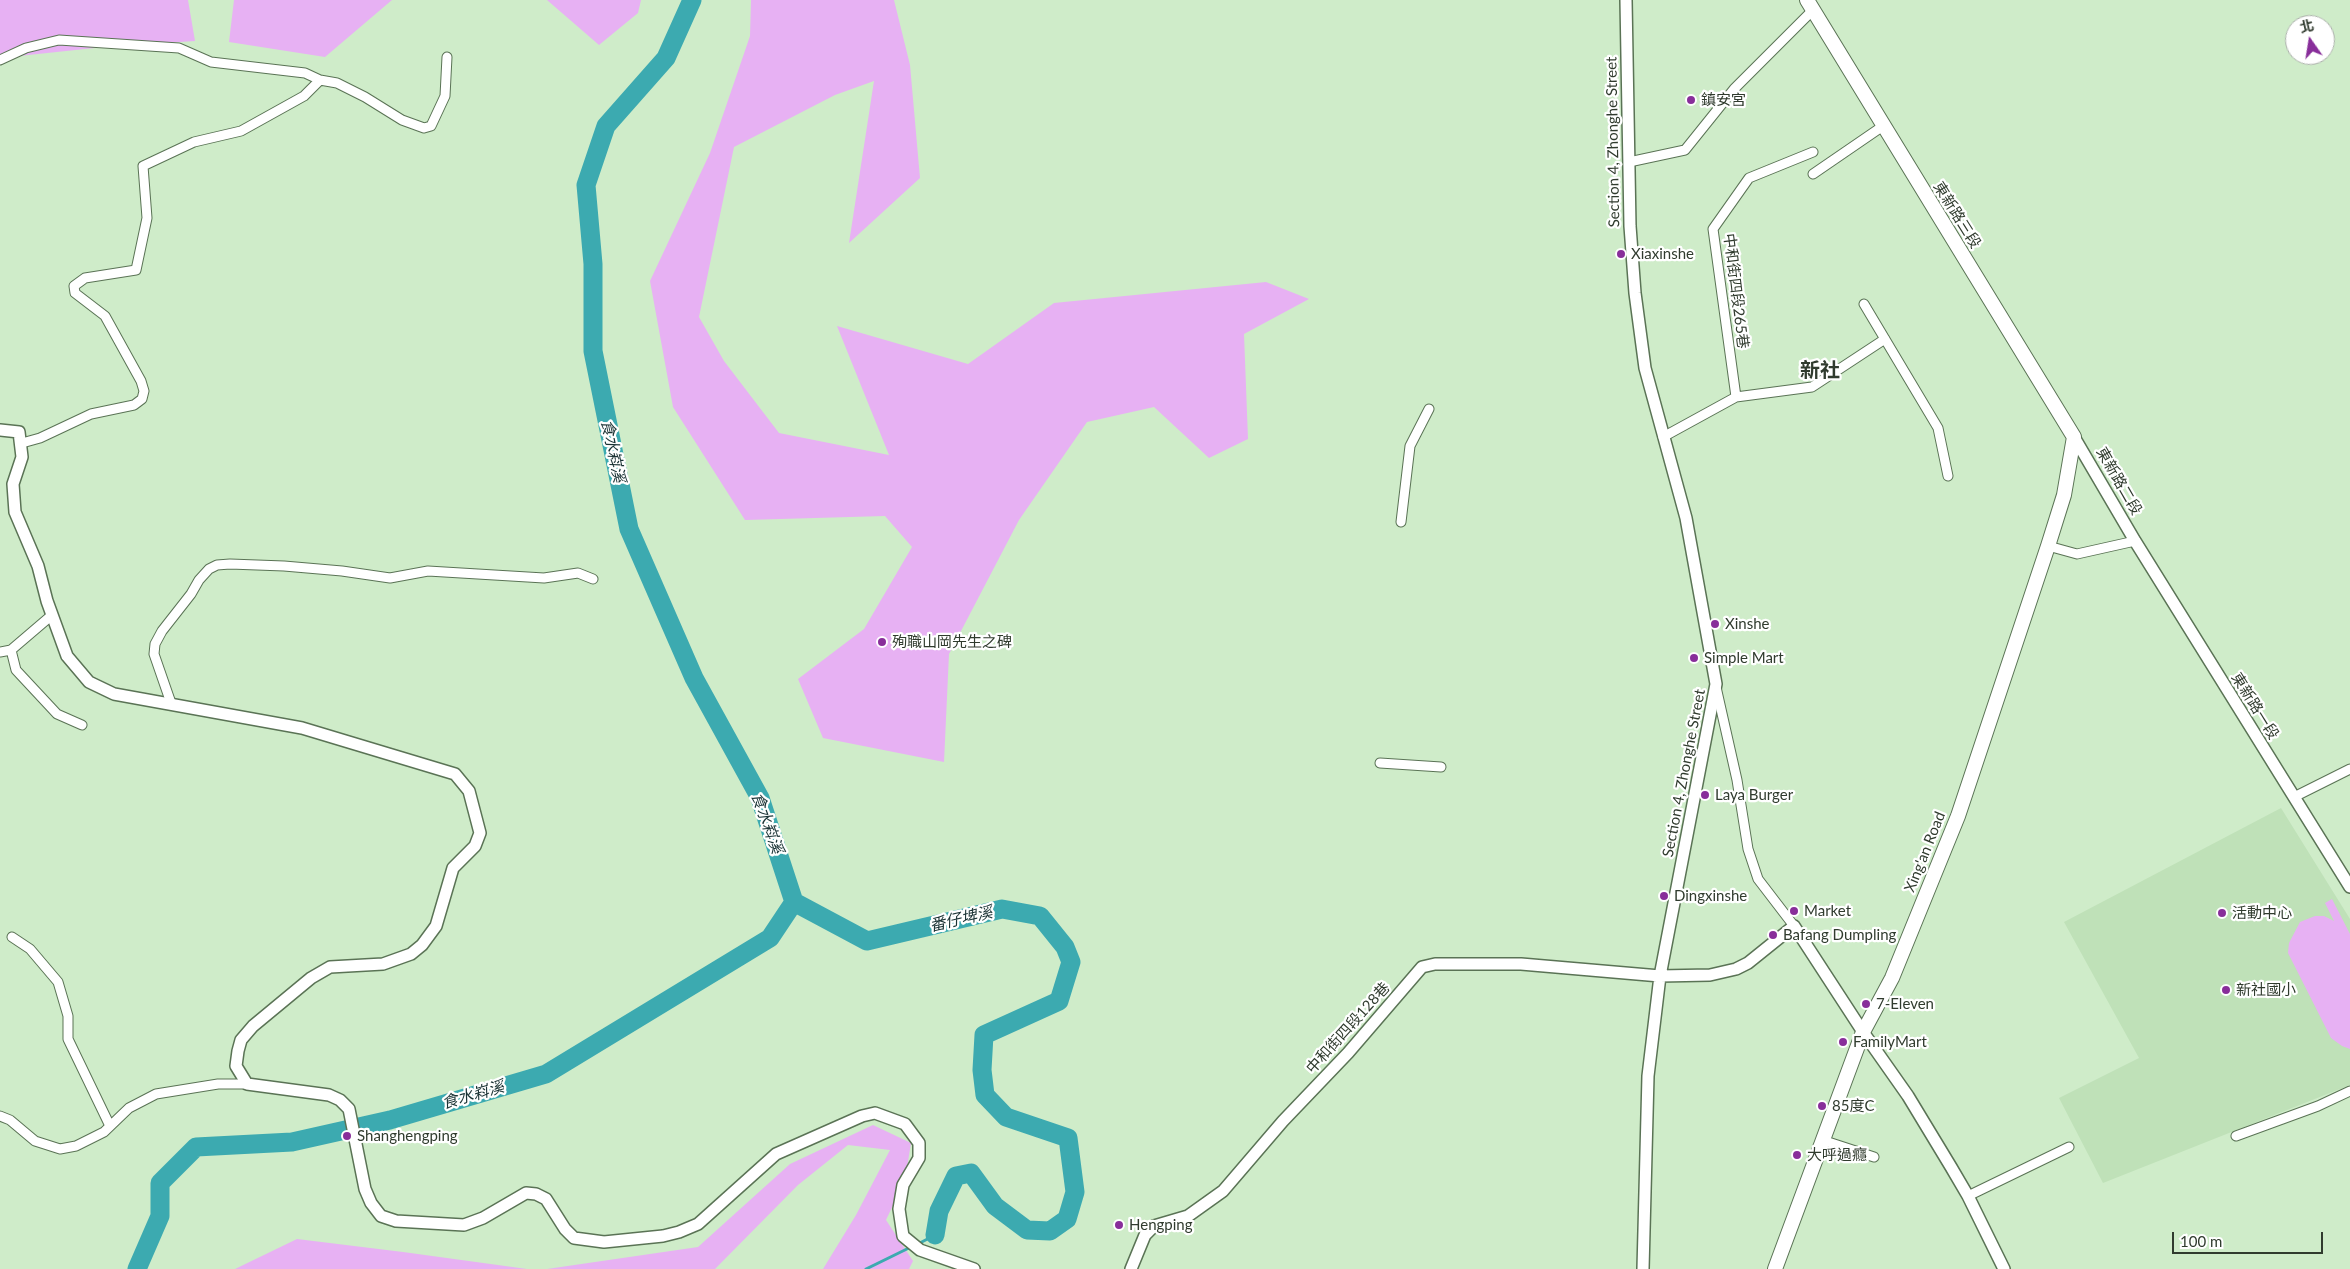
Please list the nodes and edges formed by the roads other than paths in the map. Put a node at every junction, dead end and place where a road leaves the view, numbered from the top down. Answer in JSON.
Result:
{"nodes":[{"id":1,"x":1626,"y":0,"type":"edge"},
{"id":2,"x":1810,"y":5,"type":"edge"},
{"id":3,"x":447,"y":57,"type":"dead end"},
{"id":4,"x":0,"y":60,"type":"edge"},
{"id":5,"x":320,"y":80,"type":"junction"},
{"id":6,"x":1883,"y":126,"type":"junction"},
{"id":7,"x":1813,"y":152,"type":"dead end"},
{"id":8,"x":1629,"y":162,"type":"junction"},
{"id":9,"x":1813,"y":174,"type":"dead end"},
{"id":10,"x":1864,"y":304,"type":"dead end"},
{"id":11,"x":1885,"y":339,"type":"junction"},
{"id":12,"x":1736,"y":397,"type":"junction"},
{"id":13,"x":1429,"y":409,"type":"dead end"},
{"id":14,"x":0,"y":430,"type":"edge"},
{"id":15,"x":1663,"y":437,"type":"junction"},
{"id":16,"x":2074,"y":437,"type":"junction"},
{"id":17,"x":22,"y":443,"type":"junction"},
{"id":18,"x":1948,"y":476,"type":"dead end"},
{"id":19,"x":1401,"y":522,"type":"dead end"},
{"id":20,"x":2135,"y":541,"type":"junction"},
{"id":21,"x":2048,"y":546,"type":"junction"},
{"id":22,"x":593,"y":579,"type":"dead end"},
{"id":23,"x":52,"y":615,"type":"junction"},
{"id":24,"x":11,"y":650,"type":"junction"},
{"id":25,"x":0,"y":652,"type":"edge"},
{"id":26,"x":1716,"y":684,"type":"junction"},
{"id":27,"x":171,"y":703,"type":"junction"},
{"id":28,"x":82,"y":725,"type":"dead end"},
{"id":29,"x":1380,"y":763,"type":"dead end"},
{"id":30,"x":1441,"y":767,"type":"dead end"},
{"id":31,"x":2350,"y":770,"type":"edge"},
{"id":32,"x":2294,"y":797,"type":"junction"},
{"id":33,"x":2350,"y":887,"type":"edge"},
{"id":34,"x":1794,"y":926,"type":"junction"},
{"id":35,"x":12,"y":937,"type":"dead end"},
{"id":36,"x":1660,"y":976,"type":"junction"},
{"id":37,"x":1863,"y":1032,"type":"junction"},
{"id":38,"x":247,"y":1084,"type":"junction"},
{"id":39,"x":2350,"y":1091,"type":"edge"},
{"id":40,"x":0,"y":1116,"type":"edge"},
{"id":41,"x":110,"y":1126,"type":"junction"},
{"id":42,"x":2236,"y":1136,"type":"dead end"},
{"id":43,"x":1822,"y":1140,"type":"junction"},
{"id":44,"x":2069,"y":1148,"type":"dead end"},
{"id":45,"x":1874,"y":1157,"type":"dead end"},
{"id":46,"x":1968,"y":1196,"type":"junction"},
{"id":47,"x":974,"y":1269,"type":"edge"},
{"id":48,"x":1131,"y":1269,"type":"edge"},
{"id":49,"x":1643,"y":1269,"type":"edge"},
{"id":50,"x":1775,"y":1269,"type":"edge"},
{"id":51,"x":2004,"y":1269,"type":"edge"}],
"edges":[{"from":1,"to":8,"type":"street","name":"Section 4, Zhonghe Street"},
{"from":2,"to":6,"type":"main road","name":"東新路三段"},
{"from":2,"to":8,"type":"street"},
{"from":3,"to":5,"type":"street"},
{"from":4,"to":5,"type":"street"},
{"from":5,"to":17,"type":"street"},
{"from":6,"to":9,"type":"street"},
{"from":6,"to":16,"type":"main road","name":"東新路三段"},
{"from":7,"to":12,"type":"street","name":"中和街四段265巷"},
{"from":8,"to":15,"type":"street","name":"Section 4, Zhonghe Street"},
{"from":10,"to":11,"type":"street"},
{"from":11,"to":12,"type":"street"},
{"from":11,"to":18,"type":"street"},
{"from":12,"to":15,"type":"street"},
{"from":13,"to":19,"type":"street"},
{"from":14,"to":17,"type":"street"},
{"from":15,"to":26,"type":"street","name":"Section 4, Zhonghe Street"},
{"from":16,"to":20,"type":"street","name":"東新路二段"},
{"from":16,"to":21,"type":"main road","name":"Xing'an Road"},
{"from":17,"to":23,"type":"street"},
{"from":20,"to":21,"type":"street"},
{"from":20,"to":32,"type":"street","name":"東新路一段"},
{"from":21,"to":37,"type":"main road","name":"Xing'an Road"},
{"from":22,"to":27,"type":"street"},
{"from":23,"to":24,"type":"street"},
{"from":23,"to":27,"type":"street"},
{"from":24,"to":25,"type":"street"},
{"from":24,"to":28,"type":"street"},
{"from":26,"to":34,"type":"street"},
{"from":26,"to":36,"type":"street","name":"Section 4, Zhonghe Street"},
{"from":27,"to":38,"type":"street"},
{"from":29,"to":30,"type":"street"},
{"from":31,"to":32,"type":"street"},
{"from":32,"to":33,"type":"street","name":"東新路一段"},
{"from":34,"to":36,"type":"street","name":"中和街四段128巷"},
{"from":34,"to":37,"type":"street"},
{"from":35,"to":41,"type":"street"},
{"from":36,"to":48,"type":"street","name":"中和街四段128巷"},
{"from":36,"to":49,"type":"street","name":"Section 4, Zhonghe Street"},
{"from":37,"to":43,"type":"main road","name":"Xing'an Road"},
{"from":37,"to":46,"type":"street"},
{"from":38,"to":41,"type":"street"},
{"from":38,"to":47,"type":"street"},
{"from":39,"to":42,"type":"street"},
{"from":40,"to":41,"type":"street"},
{"from":43,"to":45,"type":"street"},
{"from":43,"to":50,"type":"main road","name":"Xing'an Road"},
{"from":44,"to":46,"type":"street"},
{"from":46,"to":51,"type":"street"}]}
